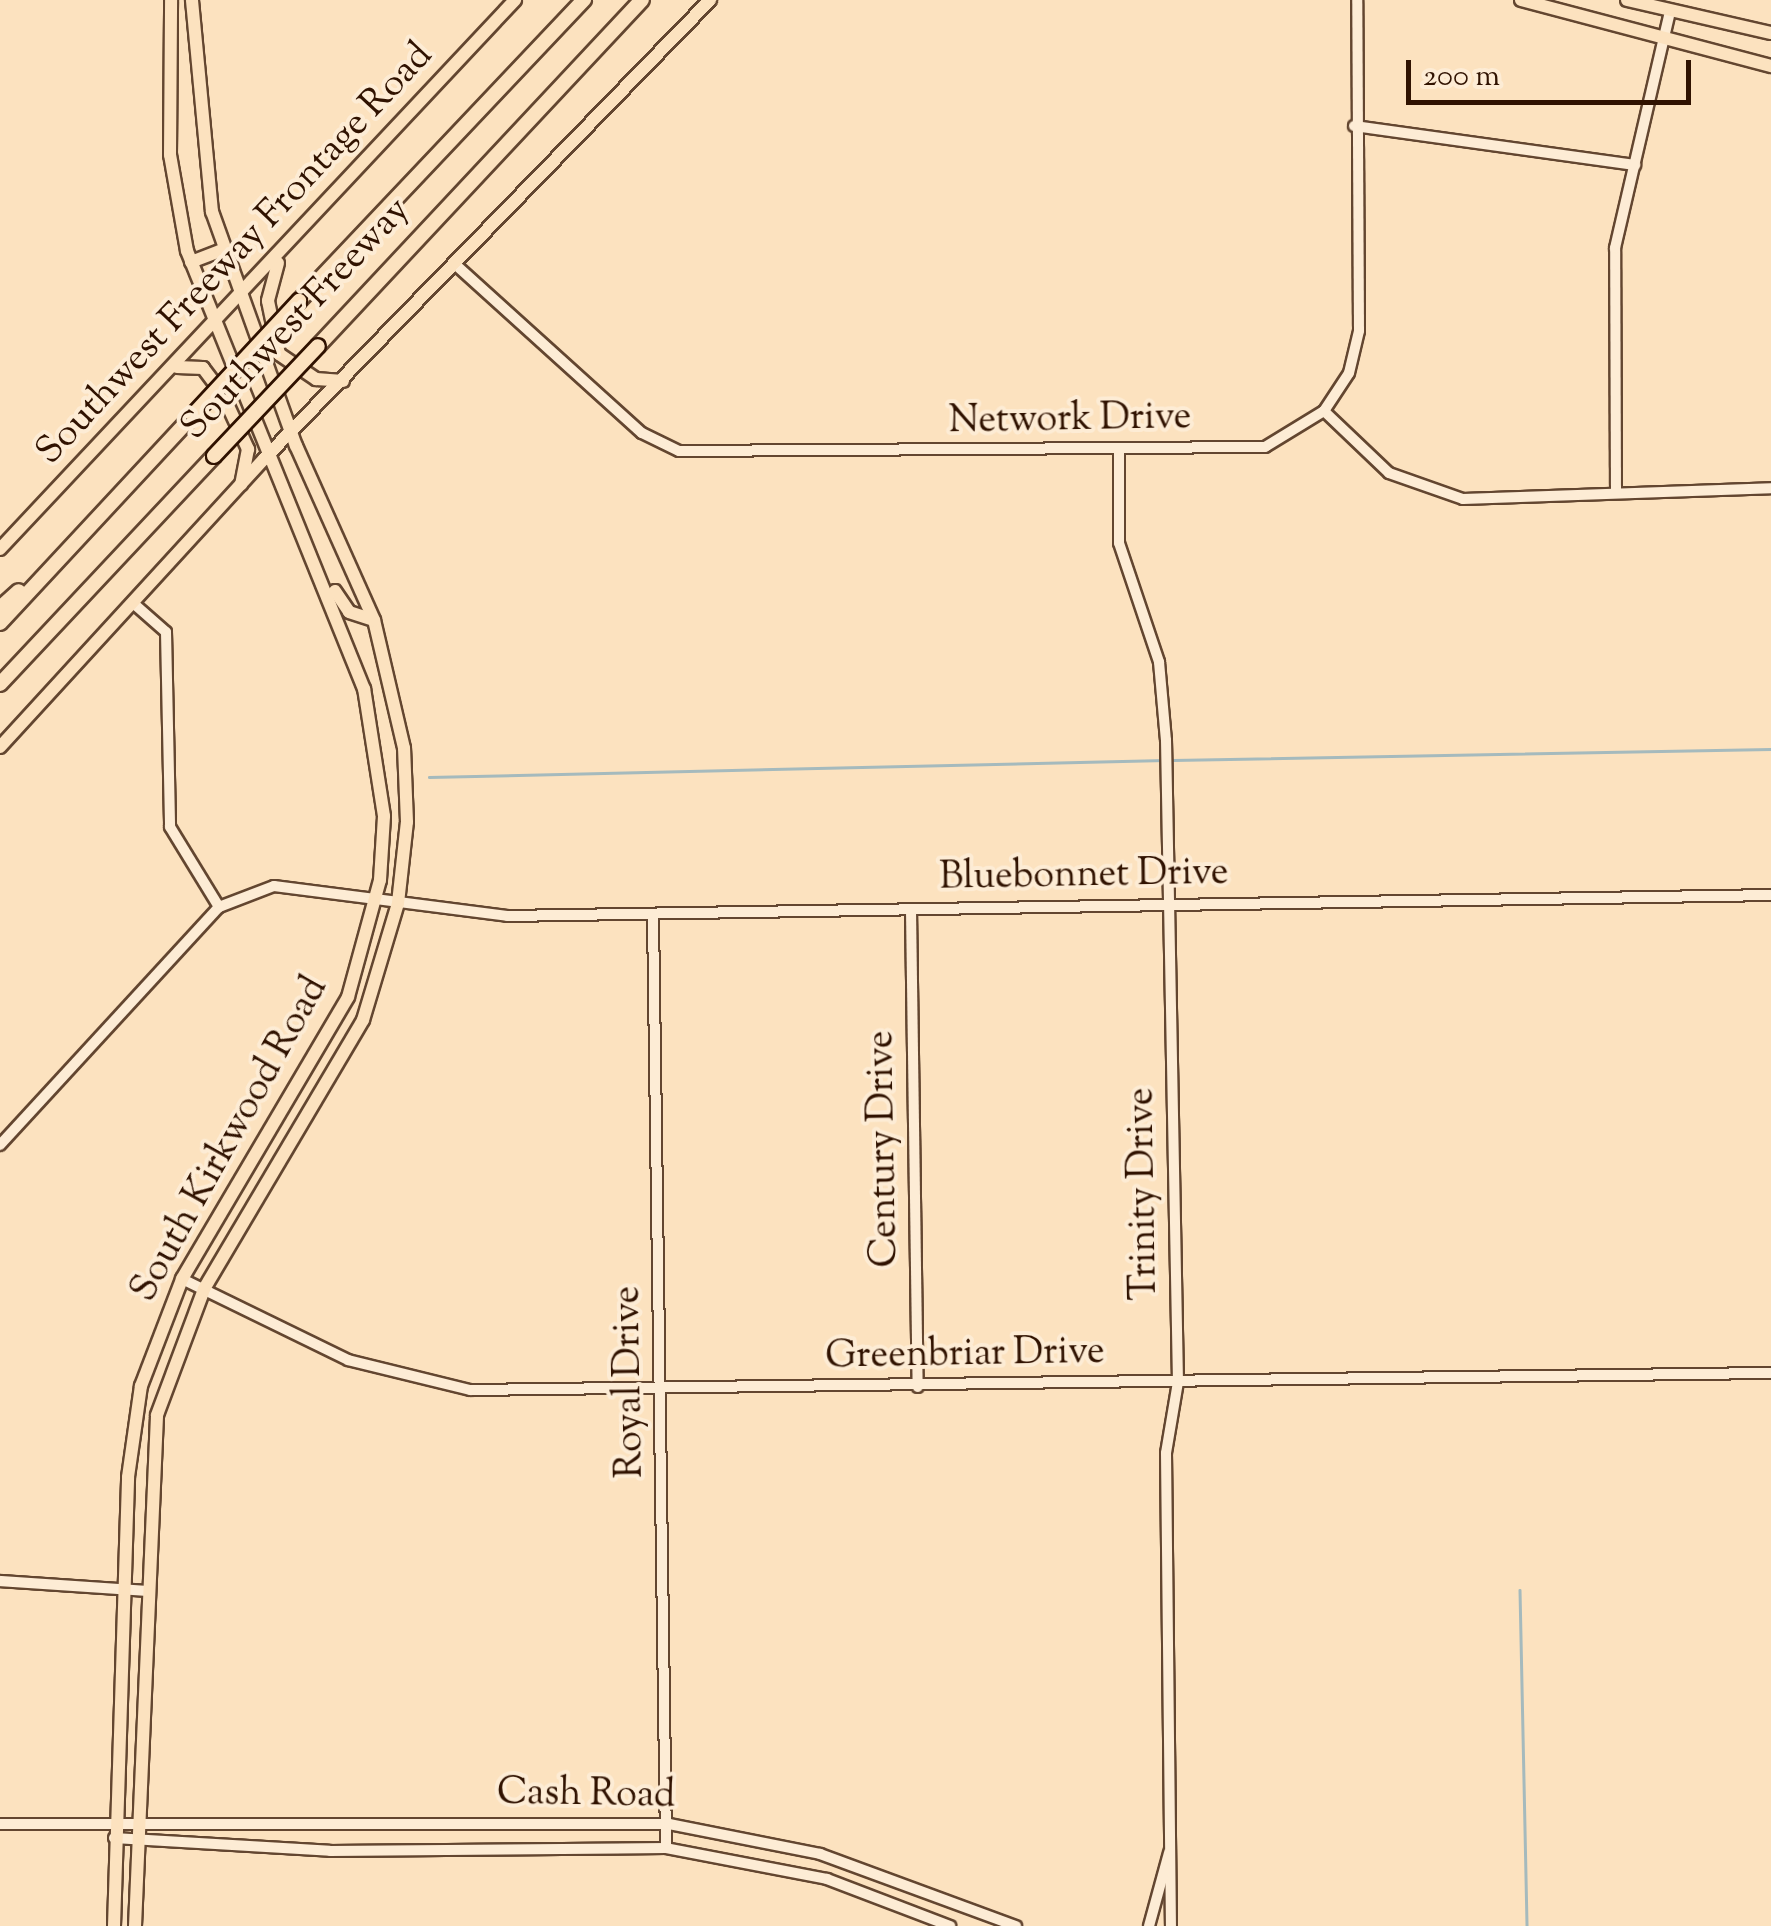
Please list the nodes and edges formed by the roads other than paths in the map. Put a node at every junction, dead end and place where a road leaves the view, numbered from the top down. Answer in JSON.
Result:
{"nodes":[{"id":1,"x":171,"y":0,"type":"edge"},
{"id":2,"x":192,"y":0,"type":"edge"},
{"id":3,"x":515,"y":0,"type":"edge"},
{"id":4,"x":584,"y":0,"type":"edge"},
{"id":5,"x":642,"y":0,"type":"edge"},
{"id":6,"x":710,"y":0,"type":"edge"},
{"id":7,"x":1358,"y":0,"type":"edge"},
{"id":8,"x":1522,"y":0,"type":"edge"},
{"id":9,"x":1627,"y":0,"type":"edge"},
{"id":10,"x":1670,"y":12,"type":"junction"},
{"id":11,"x":1771,"y":33,"type":"edge"},
{"id":12,"x":1663,"y":42,"type":"junction"},
{"id":13,"x":1771,"y":66,"type":"edge"},
{"id":14,"x":1354,"y":126,"type":"junction"},
{"id":15,"x":1635,"y":165,"type":"junction"},
{"id":16,"x":222,"y":250,"type":"junction"},
{"id":17,"x":278,"y":261,"type":"junction"},
{"id":18,"x":191,"y":262,"type":"junction"},
{"id":19,"x":457,"y":266,"type":"junction"},
{"id":20,"x":242,"y":301,"type":"junction"},
{"id":21,"x":214,"y":326,"type":"junction"},
{"id":22,"x":177,"y":367,"type":"junction"},
{"id":23,"x":343,"y":381,"type":"junction"},
{"id":24,"x":1324,"y":411,"type":"junction"},
{"id":25,"x":291,"y":433,"type":"junction"},
{"id":26,"x":1118,"y":450,"type":"junction"},
{"id":27,"x":264,"y":459,"type":"junction"},
{"id":28,"x":241,"y":487,"type":"junction"},
{"id":29,"x":1771,"y":488,"type":"edge"},
{"id":30,"x":1616,"y":492,"type":"junction"},
{"id":31,"x":76,"y":540,"type":"junction"},
{"id":32,"x":0,"y":549,"type":"edge"},
{"id":33,"x":319,"y":572,"type":"junction"},
{"id":34,"x":133,"y":603,"type":"junction"},
{"id":35,"x":0,"y":608,"type":"edge"},
{"id":36,"x":374,"y":620,"type":"junction"},
{"id":37,"x":0,"y":623,"type":"edge"},
{"id":38,"x":340,"y":624,"type":"junction"},
{"id":39,"x":389,"y":670,"type":"junction"},
{"id":40,"x":0,"y":684,"type":"edge"},
{"id":41,"x":0,"y":747,"type":"edge"},
{"id":42,"x":1771,"y":894,"type":"edge"},
{"id":43,"x":376,"y":900,"type":"junction"},
{"id":44,"x":398,"y":904,"type":"junction"},
{"id":45,"x":1170,"y":906,"type":"junction"},
{"id":46,"x":219,"y":907,"type":"junction"},
{"id":47,"x":911,"y":910,"type":"junction"},
{"id":48,"x":654,"y":915,"type":"junction"},
{"id":49,"x":347,"y":1000,"type":"junction"},
{"id":50,"x":367,"y":1009,"type":"junction"},
{"id":51,"x":294,"y":1095,"type":"junction"},
{"id":52,"x":316,"y":1106,"type":"junction"},
{"id":53,"x":0,"y":1144,"type":"edge"},
{"id":54,"x":182,"y":1279,"type":"junction"},
{"id":55,"x":204,"y":1290,"type":"junction"},
{"id":56,"x":1771,"y":1373,"type":"edge"},
{"id":57,"x":1178,"y":1382,"type":"junction"},
{"id":58,"x":918,"y":1388,"type":"junction"},
{"id":59,"x":661,"y":1390,"type":"junction"},
{"id":60,"x":132,"y":1440,"type":"junction"},
{"id":61,"x":152,"y":1442,"type":"junction"},
{"id":62,"x":0,"y":1581,"type":"edge"},
{"id":63,"x":123,"y":1589,"type":"junction"},
{"id":64,"x":146,"y":1591,"type":"junction"},
{"id":65,"x":138,"y":1822,"type":"junction"},
{"id":66,"x":0,"y":1824,"type":"edge"},
{"id":67,"x":471,"y":1824,"type":"junction"},
{"id":68,"x":669,"y":1824,"type":"junction"},
{"id":69,"x":112,"y":1830,"type":"junction"},
{"id":70,"x":138,"y":1840,"type":"junction"},
{"id":71,"x":472,"y":1846,"type":"junction"},
{"id":72,"x":666,"y":1848,"type":"junction"},
{"id":73,"x":1171,"y":1848,"type":"junction"},
{"id":74,"x":820,"y":1854,"type":"junction"},
{"id":75,"x":814,"y":1876,"type":"junction"},
{"id":76,"x":930,"y":1895,"type":"junction"},
{"id":77,"x":922,"y":1915,"type":"junction"},
{"id":78,"x":114,"y":1926,"type":"edge"},
{"id":79,"x":135,"y":1926,"type":"edge"},
{"id":80,"x":950,"y":1926,"type":"edge"},
{"id":81,"x":1016,"y":1926,"type":"edge"},
{"id":82,"x":1149,"y":1926,"type":"edge"},
{"id":83,"x":1171,"y":1926,"type":"edge"}],
"edges":[{"from":1,"to":18,"type":"main road","name":"South Kirkwood Road"},
{"from":2,"to":16,"type":"main road","name":"South Kirkwood Road"},
{"from":3,"to":17,"type":"main road","name":"Southwest Freeway Frontage Road"},
{"from":4,"to":31,"type":"highway","name":"Southwest Freeway","bridge":true},
{"from":5,"to":40,"type":"highway","name":"Southwest Freeway","bridge":true},
{"from":6,"to":19,"type":"main road"},
{"from":7,"to":14,"type":"street","name":"Network Drive"},
{"from":8,"to":12,"type":"main road"},
{"from":9,"to":10,"type":"main road"},
{"from":10,"to":11,"type":"main road"},
{"from":10,"to":12,"type":"street"},
{"from":12,"to":13,"type":"main road"},
{"from":12,"to":15,"type":"street"},
{"from":14,"to":15,"type":"street"},
{"from":14,"to":24,"type":"street","name":"Network Drive"},
{"from":15,"to":30,"type":"street"},
{"from":16,"to":18,"type":"main road"},
{"from":16,"to":20,"type":"main road","name":"South Kirkwood Road"},
{"from":17,"to":20,"type":"main road","name":"Southwest Freeway Frontage Road"},
{"from":17,"to":23,"type":"main road"},
{"from":18,"to":21,"type":"main road","name":"South Kirkwood Road"},
{"from":19,"to":23,"type":"main road"},
{"from":19,"to":26,"type":"street","name":"Network Drive"},
{"from":20,"to":21,"type":"main road","name":"Southwest Freeway Frontage Road"},
{"from":20,"to":25,"type":"main road","name":"South Kirkwood Road"},
{"from":21,"to":22,"type":"main road","name":"Southwest Freeway Frontage Road"},
{"from":21,"to":27,"type":"main road","name":"South Kirkwood Road"},
{"from":22,"to":28,"type":"main road"},
{"from":22,"to":32,"type":"main road","name":"Southwest Freeway Frontage Road"},
{"from":23,"to":25,"type":"main road"},
{"from":24,"to":26,"type":"street","name":"Network Drive"},
{"from":24,"to":30,"type":"street"},
{"from":25,"to":27,"type":"main road"},
{"from":25,"to":36,"type":"main road","name":"South Kirkwood Road"},
{"from":26,"to":45,"type":"street","name":"Trinity Drive"},
{"from":27,"to":28,"type":"main road"},
{"from":27,"to":33,"type":"main road","name":"South Kirkwood Road"},
{"from":28,"to":34,"type":"main road"},
{"from":29,"to":30,"type":"street"},
{"from":31,"to":35,"type":"highway"},
{"from":31,"to":37,"type":"highway","name":"Southwest Freeway"},
{"from":33,"to":36,"type":"main road"},
{"from":33,"to":38,"type":"main road","name":"South Kirkwood Road"},
{"from":34,"to":41,"type":"main road"},
{"from":34,"to":46,"type":"street"},
{"from":36,"to":39,"type":"main road","name":"South Kirkwood Road"},
{"from":38,"to":39,"type":"main road"},
{"from":38,"to":43,"type":"main road","name":"South Kirkwood Road"},
{"from":39,"to":44,"type":"main road","name":"South Kirkwood Road"},
{"from":42,"to":45,"type":"street","name":"Bluebonnet Drive"},
{"from":43,"to":44,"type":"street","name":"Bluebonnet Drive"},
{"from":43,"to":46,"type":"street","name":"Bluebonnet Drive"},
{"from":43,"to":49,"type":"main road","name":"South Kirkwood Road"},
{"from":44,"to":48,"type":"street","name":"Bluebonnet Drive"},
{"from":44,"to":50,"type":"main road","name":"South Kirkwood Road"},
{"from":45,"to":47,"type":"street","name":"Bluebonnet Drive"},
{"from":45,"to":57,"type":"street","name":"Trinity Drive"},
{"from":46,"to":53,"type":"street"},
{"from":47,"to":48,"type":"street","name":"Bluebonnet Drive"},
{"from":47,"to":58,"type":"street","name":"Century Drive"},
{"from":48,"to":59,"type":"street","name":"Royal Drive"},
{"from":49,"to":50,"type":"main road"},
{"from":49,"to":51,"type":"main road","name":"South Kirkwood Road"},
{"from":50,"to":52,"type":"main road","name":"South Kirkwood Road"},
{"from":51,"to":52,"type":"main road"},
{"from":51,"to":54,"type":"main road","name":"South Kirkwood Road"},
{"from":52,"to":55,"type":"main road","name":"South Kirkwood Road"},
{"from":54,"to":55,"type":"street","name":"Greenbriar Drive"},
{"from":54,"to":60,"type":"main road","name":"South Kirkwood Road"},
{"from":55,"to":59,"type":"street","name":"Greenbriar Drive"},
{"from":55,"to":61,"type":"main road","name":"South Kirkwood Road"},
{"from":56,"to":57,"type":"street","name":"Greenbriar Drive"},
{"from":57,"to":58,"type":"street","name":"Greenbriar Drive"},
{"from":57,"to":73,"type":"street","name":"Trinity Drive"},
{"from":58,"to":59,"type":"street","name":"Greenbriar Drive"},
{"from":59,"to":68,"type":"street","name":"Royal Drive"},
{"from":60,"to":61,"type":"main road"},
{"from":60,"to":63,"type":"main road","name":"South Kirkwood Road"},
{"from":61,"to":64,"type":"main road","name":"South Kirkwood Road"},
{"from":62,"to":63,"type":"street"},
{"from":63,"to":64,"type":"street"},
{"from":63,"to":69,"type":"main road","name":"South Kirkwood Road"},
{"from":64,"to":65,"type":"main road","name":"South Kirkwood Road"},
{"from":65,"to":67,"type":"street","name":"Cash Road"},
{"from":65,"to":69,"type":"street","name":"Cash Road"},
{"from":65,"to":70,"type":"main road","name":"South Kirkwood Road"},
{"from":66,"to":69,"type":"street"},
{"from":67,"to":68,"type":"street","name":"Cash Road"},
{"from":67,"to":71,"type":"street"},
{"from":68,"to":72,"type":"street","name":"Royal Drive"},
{"from":68,"to":74,"type":"street","name":"Cash Road"},
{"from":69,"to":70,"type":"street","name":"Cash Road"},
{"from":69,"to":78,"type":"main road","name":"South Kirkwood Road"},
{"from":70,"to":71,"type":"street","name":"Cash Road"},
{"from":70,"to":79,"type":"main road","name":"South Kirkwood Road"},
{"from":71,"to":72,"type":"street","name":"Cash Road"},
{"from":72,"to":75,"type":"street","name":"Cash Road"},
{"from":73,"to":82,"type":"street","name":"Trinity Drive"},
{"from":73,"to":83,"type":"street","name":"Trinity Drive"},
{"from":74,"to":75,"type":"street"},
{"from":74,"to":76,"type":"street","name":"Cash Road"},
{"from":75,"to":77,"type":"street","name":"Cash Road"},
{"from":76,"to":77,"type":"street"},
{"from":76,"to":81,"type":"street","name":"Cash Road"},
{"from":77,"to":80,"type":"street","name":"Cash Road"}]}
